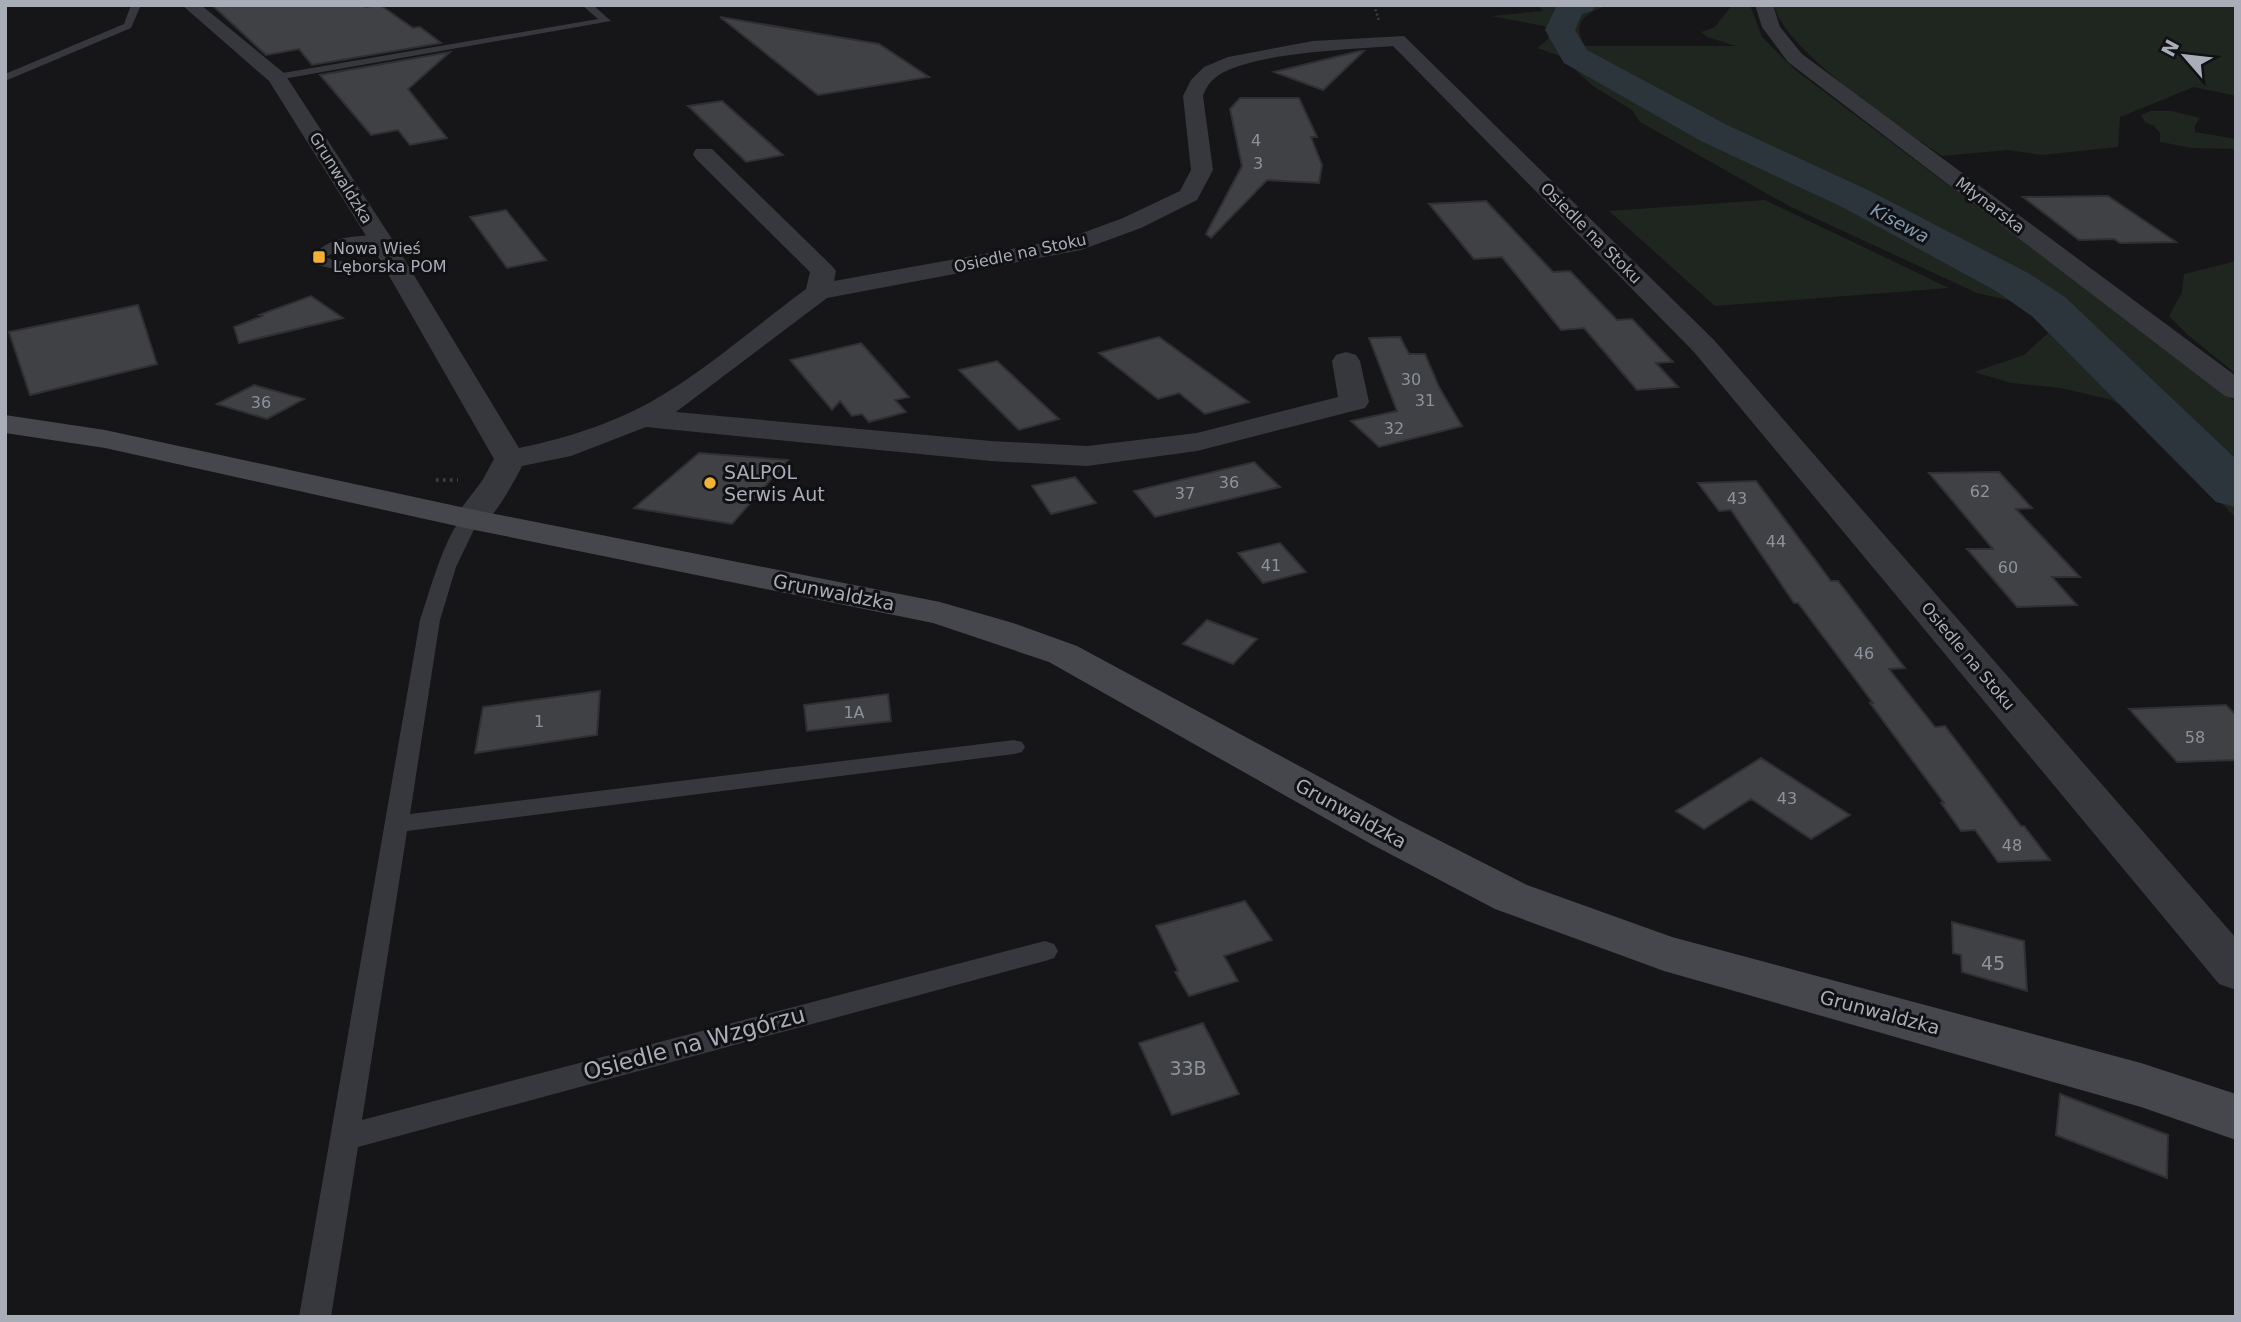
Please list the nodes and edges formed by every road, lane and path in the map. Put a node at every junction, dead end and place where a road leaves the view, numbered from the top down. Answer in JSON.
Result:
{"nodes":[{"id":1,"x":136,"y":5,"type":"edge"},
{"id":2,"x":190,"y":5,"type":"edge"},
{"id":3,"x":587,"y":5,"type":"edge"},
{"id":4,"x":1764,"y":5,"type":"edge"},
{"id":5,"x":277,"y":77,"type":"junction"},
{"id":6,"x":5,"y":78,"type":"edge"},
{"id":7,"x":704,"y":154,"type":"dead end"},
{"id":8,"x":380,"y":239,"type":"junction"},
{"id":9,"x":398,"y":268,"type":"junction"},
{"id":10,"x":820,"y":292,"type":"junction"},
{"id":11,"x":1346,"y":361,"type":"dead end"},
{"id":12,"x":2236,"y":390,"type":"edge"},
{"id":13,"x":643,"y":418,"type":"junction"},
{"id":14,"x":5,"y":424,"type":"edge"},
{"id":15,"x":510,"y":459,"type":"junction"},
{"id":16,"x":470,"y":519,"type":"junction"},
{"id":17,"x":1014,"y":747,"type":"dead end"},
{"id":18,"x":398,"y":824,"type":"junction"},
{"id":19,"x":1045,"y":951,"type":"dead end"},
{"id":20,"x":2236,"y":971,"type":"edge"},
{"id":21,"x":2236,"y":1117,"type":"edge"},
{"id":22,"x":343,"y":1138,"type":"junction"},
{"id":23,"x":315,"y":1317,"type":"edge"}],
"edges":[{"from":1,"to":6,"type":"lane"},
{"from":2,"to":5,"type":"street","name":"Grunwaldzka"},
{"from":3,"to":5,"type":"lane"},
{"from":4,"to":12,"type":"street","name":"Młynarska"},
{"from":5,"to":8,"type":"street","name":"Grunwaldzka"},
{"from":7,"to":10,"type":"street"},
{"from":8,"to":9,"type":"street","name":"Grunwaldzka"},
{"from":8,"to":9,"type":"lane"},
{"from":9,"to":15,"type":"street","name":"Grunwaldzka"},
{"from":10,"to":13,"type":"street"},
{"from":10,"to":20,"type":"street","name":"Osiedle na Stoku"},
{"from":11,"to":13,"type":"street"},
{"from":13,"to":15,"type":"street"},
{"from":14,"to":16,"type":"main road","name":"Grunwaldzka"},
{"from":15,"to":16,"type":"street"},
{"from":16,"to":18,"type":"lane"},
{"from":16,"to":21,"type":"main road","name":"Grunwaldzka"},
{"from":17,"to":18,"type":"lane"},
{"from":18,"to":22,"type":"lane"},
{"from":19,"to":22,"type":"lane","name":"Osiedle na Wzgórzu"},
{"from":22,"to":23,"type":"lane"}]}
